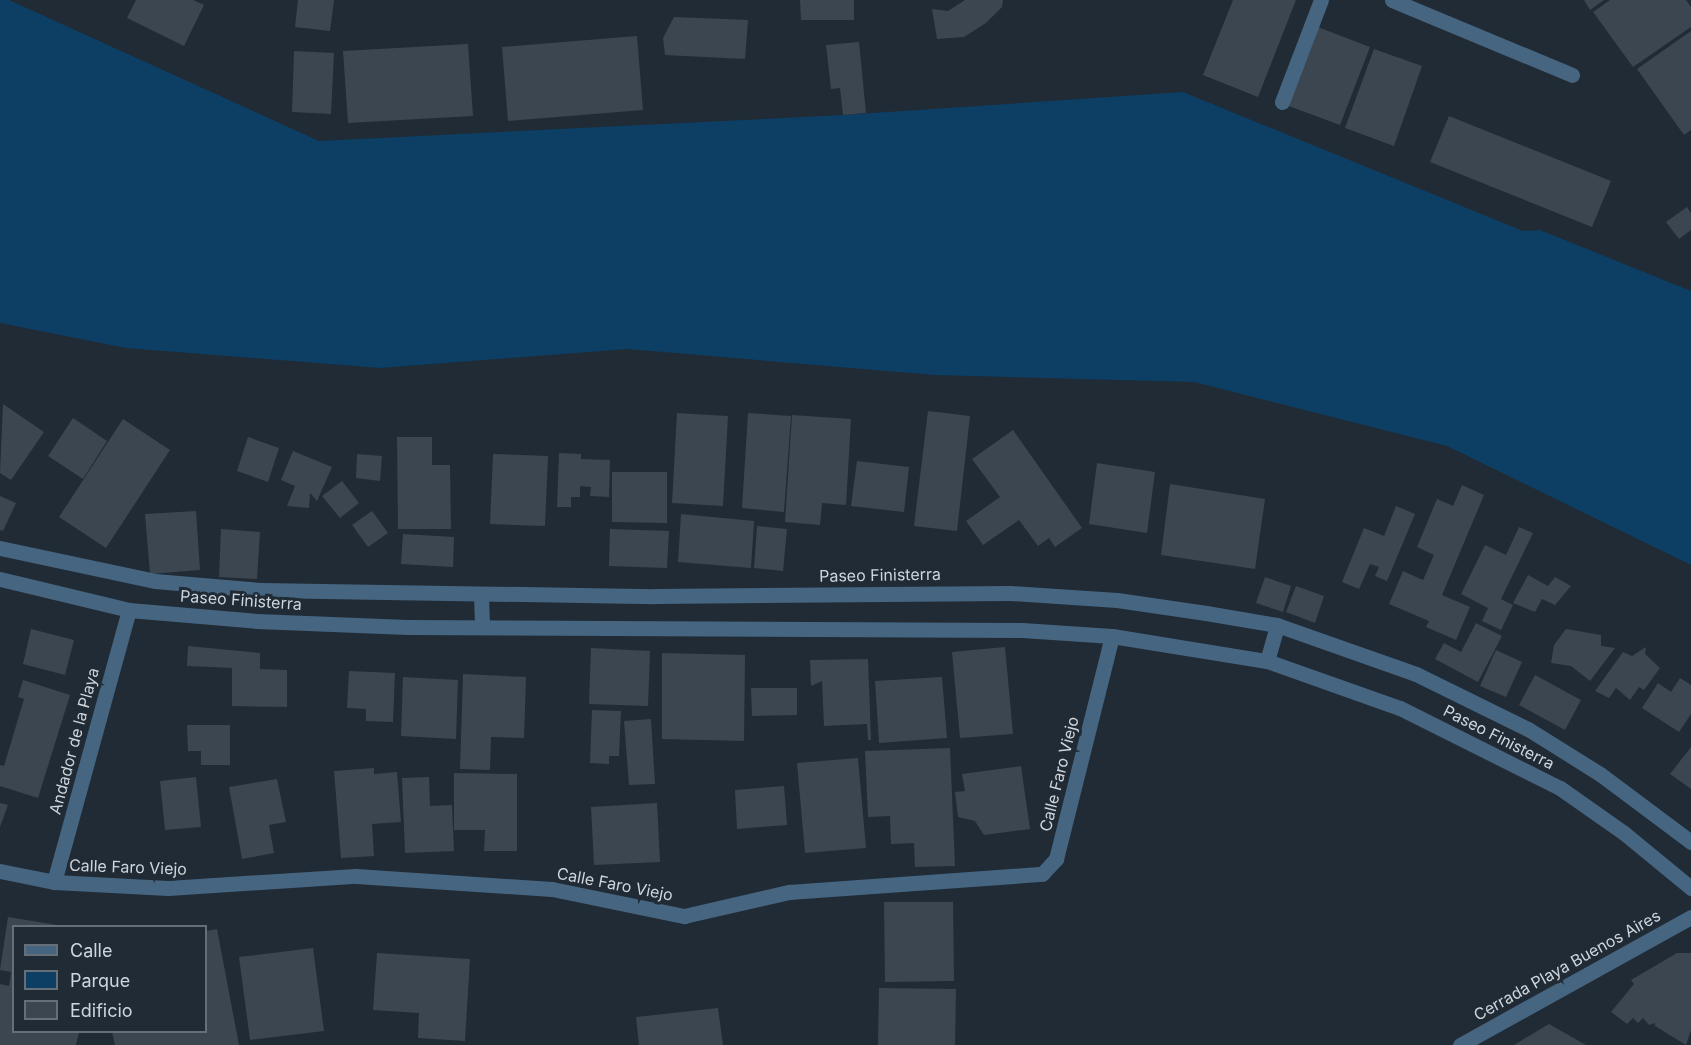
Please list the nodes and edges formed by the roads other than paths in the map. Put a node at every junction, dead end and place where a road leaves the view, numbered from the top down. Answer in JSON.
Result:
{"nodes":[{"id":1,"x":1321,"y":0,"type":"edge"},
{"id":2,"x":1392,"y":0,"type":"edge"},
{"id":3,"x":1572,"y":75,"type":"dead end"},
{"id":4,"x":1282,"y":102,"type":"dead end"},
{"id":5,"x":0,"y":548,"type":"edge"},
{"id":6,"x":0,"y":579,"type":"edge"},
{"id":7,"x":482,"y":595,"type":"junction"},
{"id":8,"x":129,"y":610,"type":"junction"},
{"id":9,"x":1277,"y":625,"type":"junction"},
{"id":10,"x":482,"y":627,"type":"junction"},
{"id":11,"x":1112,"y":636,"type":"junction"},
{"id":12,"x":1267,"y":661,"type":"junction"},
{"id":13,"x":1691,"y":842,"type":"edge"},
{"id":14,"x":0,"y":872,"type":"edge"},
{"id":15,"x":54,"y":882,"type":"junction"},
{"id":16,"x":1691,"y":888,"type":"edge"},
{"id":17,"x":1691,"y":917,"type":"edge"},
{"id":18,"x":1460,"y":1045,"type":"edge"}],
"edges":[{"from":1,"to":4,"type":"street"},
{"from":2,"to":3,"type":"street"},
{"from":5,"to":7,"type":"street","name":"Paseo Finisterra"},
{"from":6,"to":8,"type":"street","name":"Paseo Finisterra"},
{"from":7,"to":9,"type":"street","name":"Paseo Finisterra"},
{"from":7,"to":10,"type":"street"},
{"from":8,"to":10,"type":"street","name":"Paseo Finisterra"},
{"from":8,"to":15,"type":"street","name":"Andador de la Playa"},
{"from":9,"to":12,"type":"street"},
{"from":9,"to":13,"type":"street","name":"Paseo Finisterra"},
{"from":10,"to":11,"type":"street","name":"Paseo Finisterra"},
{"from":11,"to":12,"type":"street","name":"Paseo Finisterra"},
{"from":11,"to":15,"type":"street","name":"Calle Faro Viejo"},
{"from":12,"to":16,"type":"street","name":"Paseo Finisterra"},
{"from":14,"to":15,"type":"street","name":"Calle Faro Viejo"},
{"from":17,"to":18,"type":"street","name":"Cerrada Playa Buenos Aires"}]}
